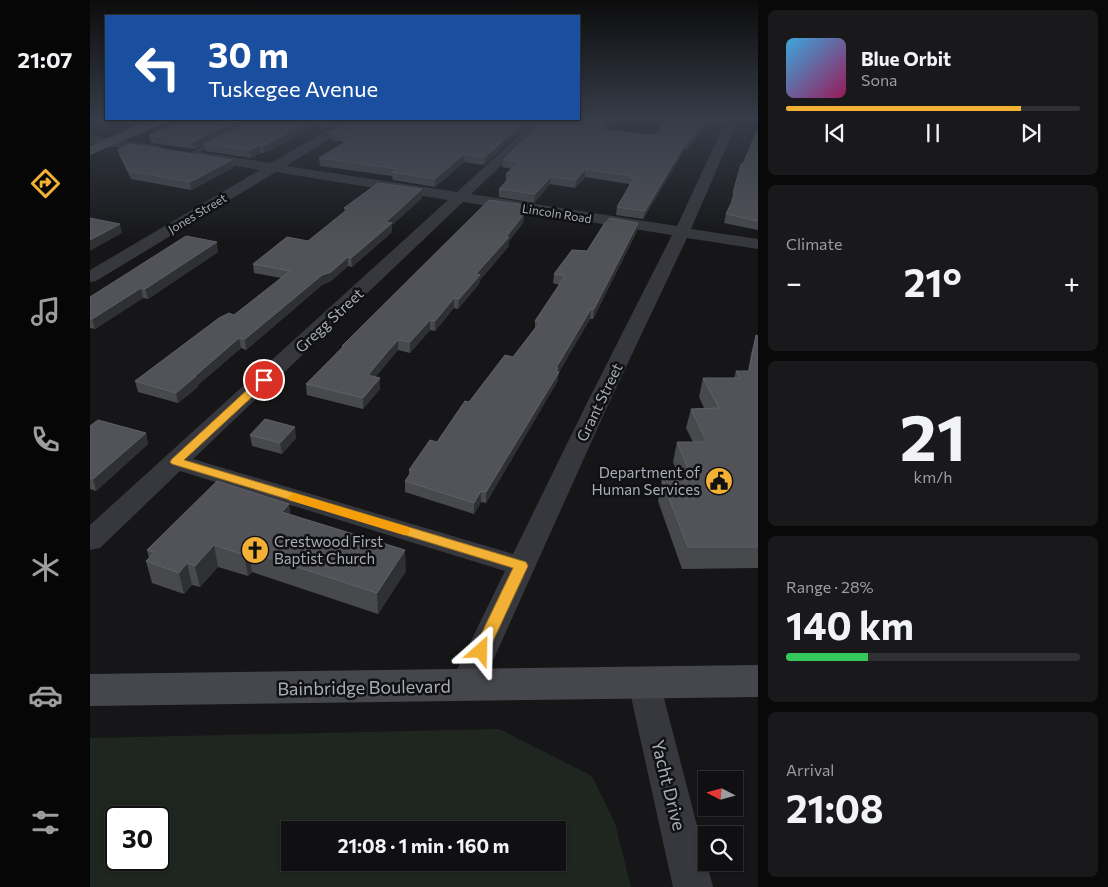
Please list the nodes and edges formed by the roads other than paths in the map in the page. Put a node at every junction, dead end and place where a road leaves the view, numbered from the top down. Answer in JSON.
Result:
{"nodes":[{"id":1,"x":217,"y":159,"type":"edge"},
{"id":2,"x":287,"y":159,"type":"edge"},
{"id":3,"x":501,"y":159,"type":"edge"},
{"id":4,"x":714,"y":159,"type":"edge"},
{"id":5,"x":273,"y":168,"type":"junction"},
{"id":6,"x":460,"y":198,"type":"junction"},
{"id":7,"x":681,"y":232,"type":"junction"},
{"id":8,"x":758,"y":244,"type":"edge"},
{"id":9,"x":90,"y":277,"type":"edge"},
{"id":10,"x":176,"y":462,"type":"junction"},
{"id":11,"x":90,"y":541,"type":"edge"},
{"id":12,"x":521,"y":566,"type":"junction"},
{"id":13,"x":758,"y":681,"type":"edge"},
{"id":14,"x":644,"y":683,"type":"junction"},
{"id":15,"x":465,"y":686,"type":"junction"},
{"id":16,"x":90,"y":690,"type":"edge"},
{"id":17,"x":693,"y":887,"type":"edge"}],
"edges":[{"from":1,"to":5,"type":"street","name":"Lincoln Road"},
{"from":2,"to":5,"type":"street","name":"Jones Street"},
{"from":3,"to":6,"type":"street","name":"Gregg Street"},
{"from":4,"to":7,"type":"street","name":"Grant Street"},
{"from":5,"to":6,"type":"street","name":"Lincoln Road"},
{"from":5,"to":9,"type":"street","name":"Jones Street"},
{"from":6,"to":7,"type":"street","name":"Lincoln Road"},
{"from":6,"to":10,"type":"street","name":"Gregg Street"},
{"from":7,"to":8,"type":"street","name":"Lincoln Road"},
{"from":7,"to":12,"type":"street","name":"Grant Street"},
{"from":10,"to":11,"type":"street","name":"Gregg Street"},
{"from":10,"to":12,"type":"street"},
{"from":12,"to":15,"type":"street","name":"Grant Street"},
{"from":13,"to":14,"type":"main road","name":"Bainbridge Boulevard"},
{"from":14,"to":15,"type":"main road","name":"Bainbridge Boulevard"},
{"from":14,"to":17,"type":"street","name":"Yacht Drive"},
{"from":15,"to":16,"type":"main road","name":"Bainbridge Boulevard"}]}
